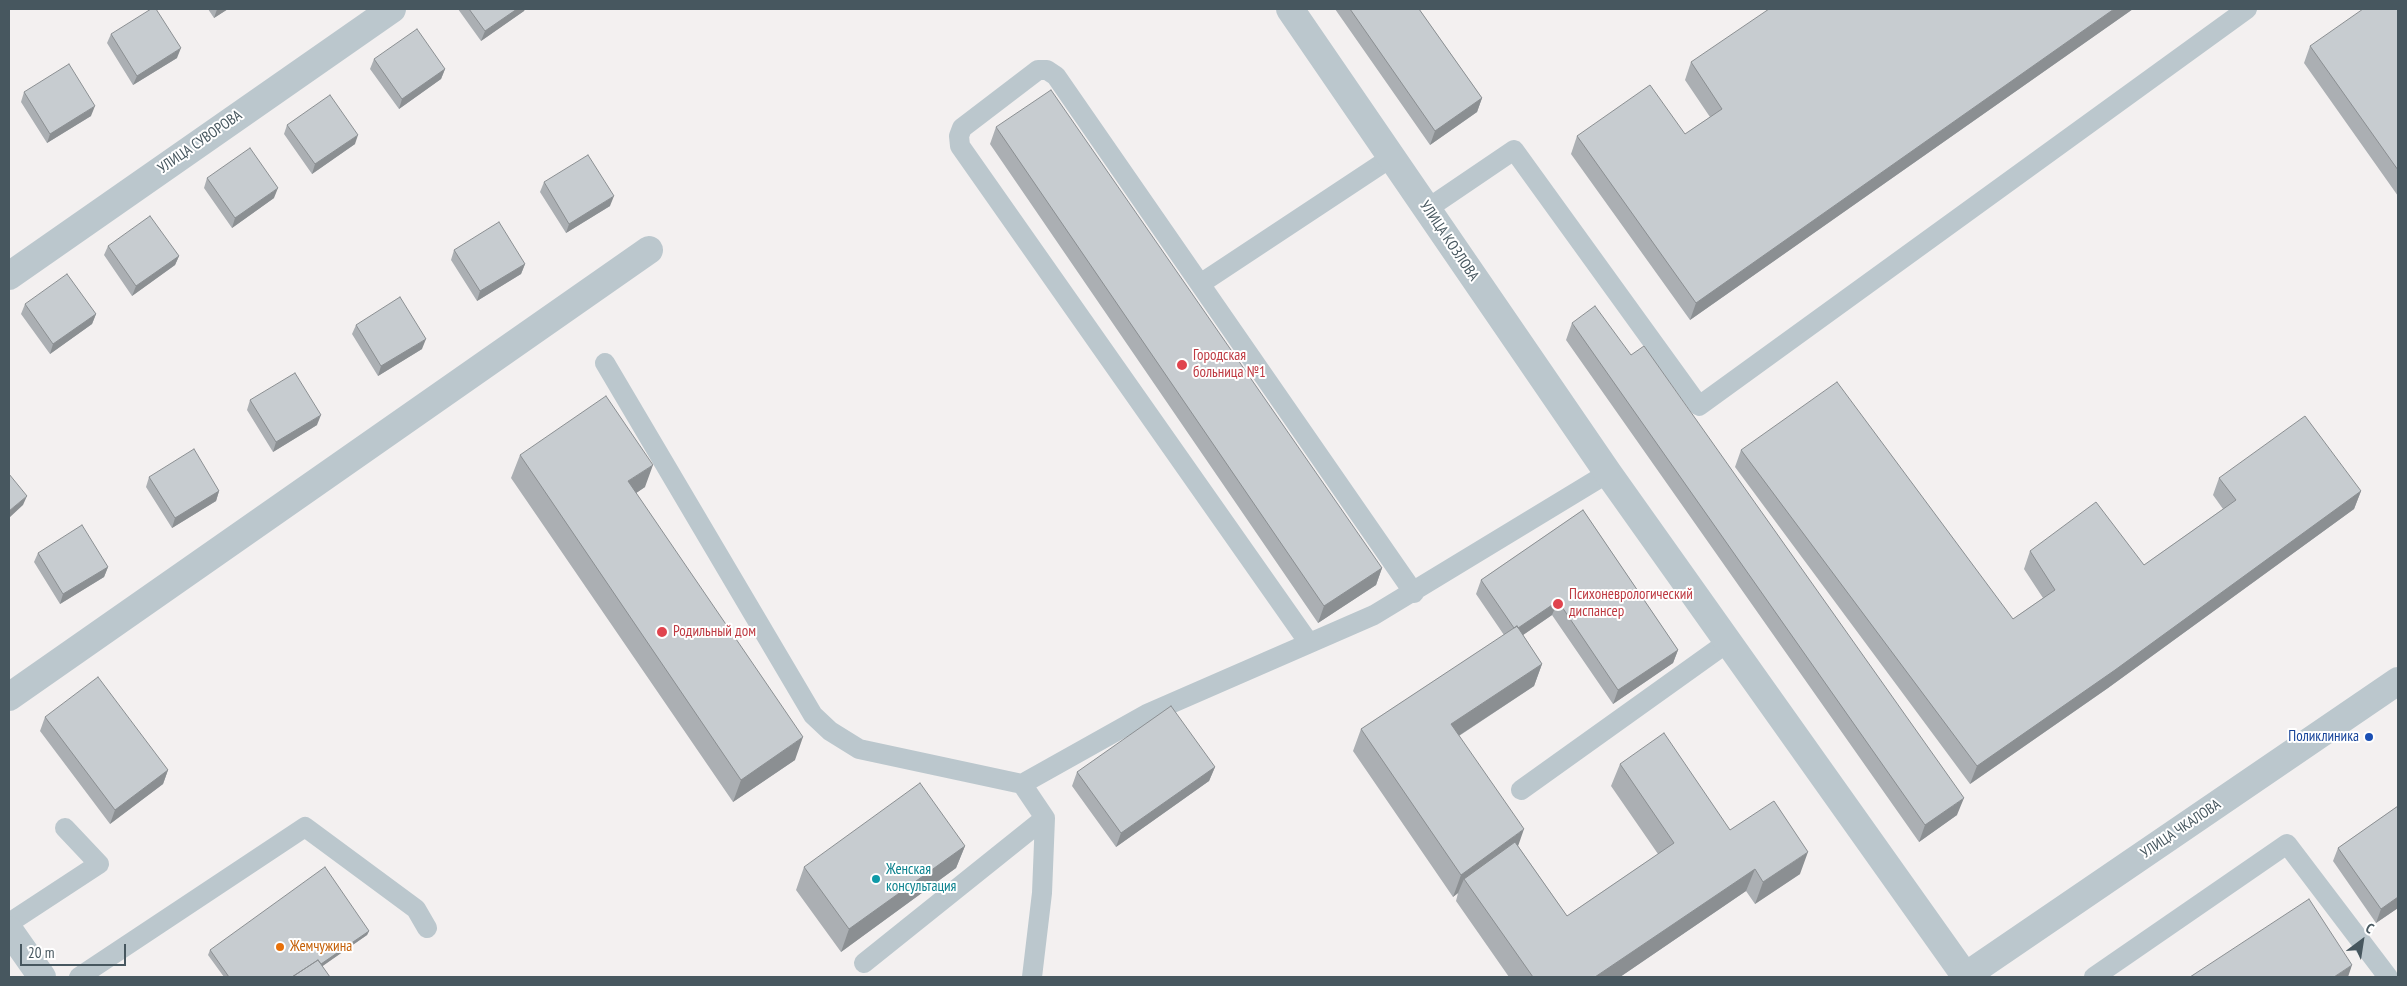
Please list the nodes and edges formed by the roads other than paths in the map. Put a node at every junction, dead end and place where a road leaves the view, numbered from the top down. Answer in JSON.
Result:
{"nodes":[{"id":1,"x":392,"y":9,"type":"edge"},
{"id":2,"x":1290,"y":9,"type":"edge"},
{"id":3,"x":2247,"y":9,"type":"edge"},
{"id":4,"x":1392,"y":156,"type":"junction"},
{"id":5,"x":1427,"y":209,"type":"junction"},
{"id":6,"x":649,"y":250,"type":"dead end"},
{"id":7,"x":9,"y":276,"type":"edge"},
{"id":8,"x":1200,"y":284,"type":"junction"},
{"id":9,"x":605,"y":363,"type":"dead end"},
{"id":10,"x":1608,"y":473,"type":"junction"},
{"id":11,"x":1414,"y":593,"type":"junction"},
{"id":12,"x":1728,"y":642,"type":"junction"},
{"id":13,"x":1309,"y":643,"type":"junction"},
{"id":14,"x":2398,"y":681,"type":"edge"},
{"id":15,"x":9,"y":696,"type":"edge"},
{"id":16,"x":1022,"y":784,"type":"junction"},
{"id":17,"x":1521,"y":790,"type":"dead end"},
{"id":18,"x":1045,"y":818,"type":"junction"},
{"id":19,"x":65,"y":828,"type":"dead end"},
{"id":20,"x":9,"y":923,"type":"edge"},
{"id":21,"x":428,"y":928,"type":"dead end"},
{"id":22,"x":9,"y":930,"type":"edge"},
{"id":23,"x":864,"y":963,"type":"dead end"},
{"id":24,"x":42,"y":977,"type":"edge"},
{"id":25,"x":79,"y":977,"type":"edge"},
{"id":26,"x":1032,"y":977,"type":"edge"},
{"id":27,"x":1965,"y":977,"type":"edge"},
{"id":28,"x":2094,"y":977,"type":"edge"},
{"id":29,"x":2388,"y":977,"type":"edge"}],
"edges":[{"from":1,"to":7,"type":"street","name":"УЛИЦА СУВОРОВА"},
{"from":2,"to":4,"type":"street","name":"УЛИЦА КОЗЛОВА"},
{"from":3,"to":5,"type":"lane"},
{"from":4,"to":5,"type":"street","name":"УЛИЦА КОЗЛОВА"},
{"from":4,"to":8,"type":"lane"},
{"from":5,"to":10,"type":"street","name":"УЛИЦА КОЗЛОВА"},
{"from":6,"to":15,"type":"street"},
{"from":8,"to":11,"type":"lane"},
{"from":8,"to":13,"type":"lane"},
{"from":9,"to":16,"type":"lane"},
{"from":10,"to":11,"type":"lane"},
{"from":10,"to":12,"type":"street","name":"УЛИЦА КОЗЛОВА"},
{"from":11,"to":13,"type":"lane"},
{"from":12,"to":17,"type":"lane"},
{"from":12,"to":27,"type":"street","name":"УЛИЦА КОЗЛОВА"},
{"from":13,"to":16,"type":"lane"},
{"from":14,"to":27,"type":"street","name":"УЛИЦА ЧКАЛОВА"},
{"from":16,"to":18,"type":"lane"},
{"from":18,"to":23,"type":"lane"},
{"from":18,"to":26,"type":"lane"},
{"from":19,"to":20,"type":"lane"},
{"from":21,"to":25,"type":"lane"},
{"from":22,"to":24,"type":"street"},
{"from":28,"to":29,"type":"lane"}]}
